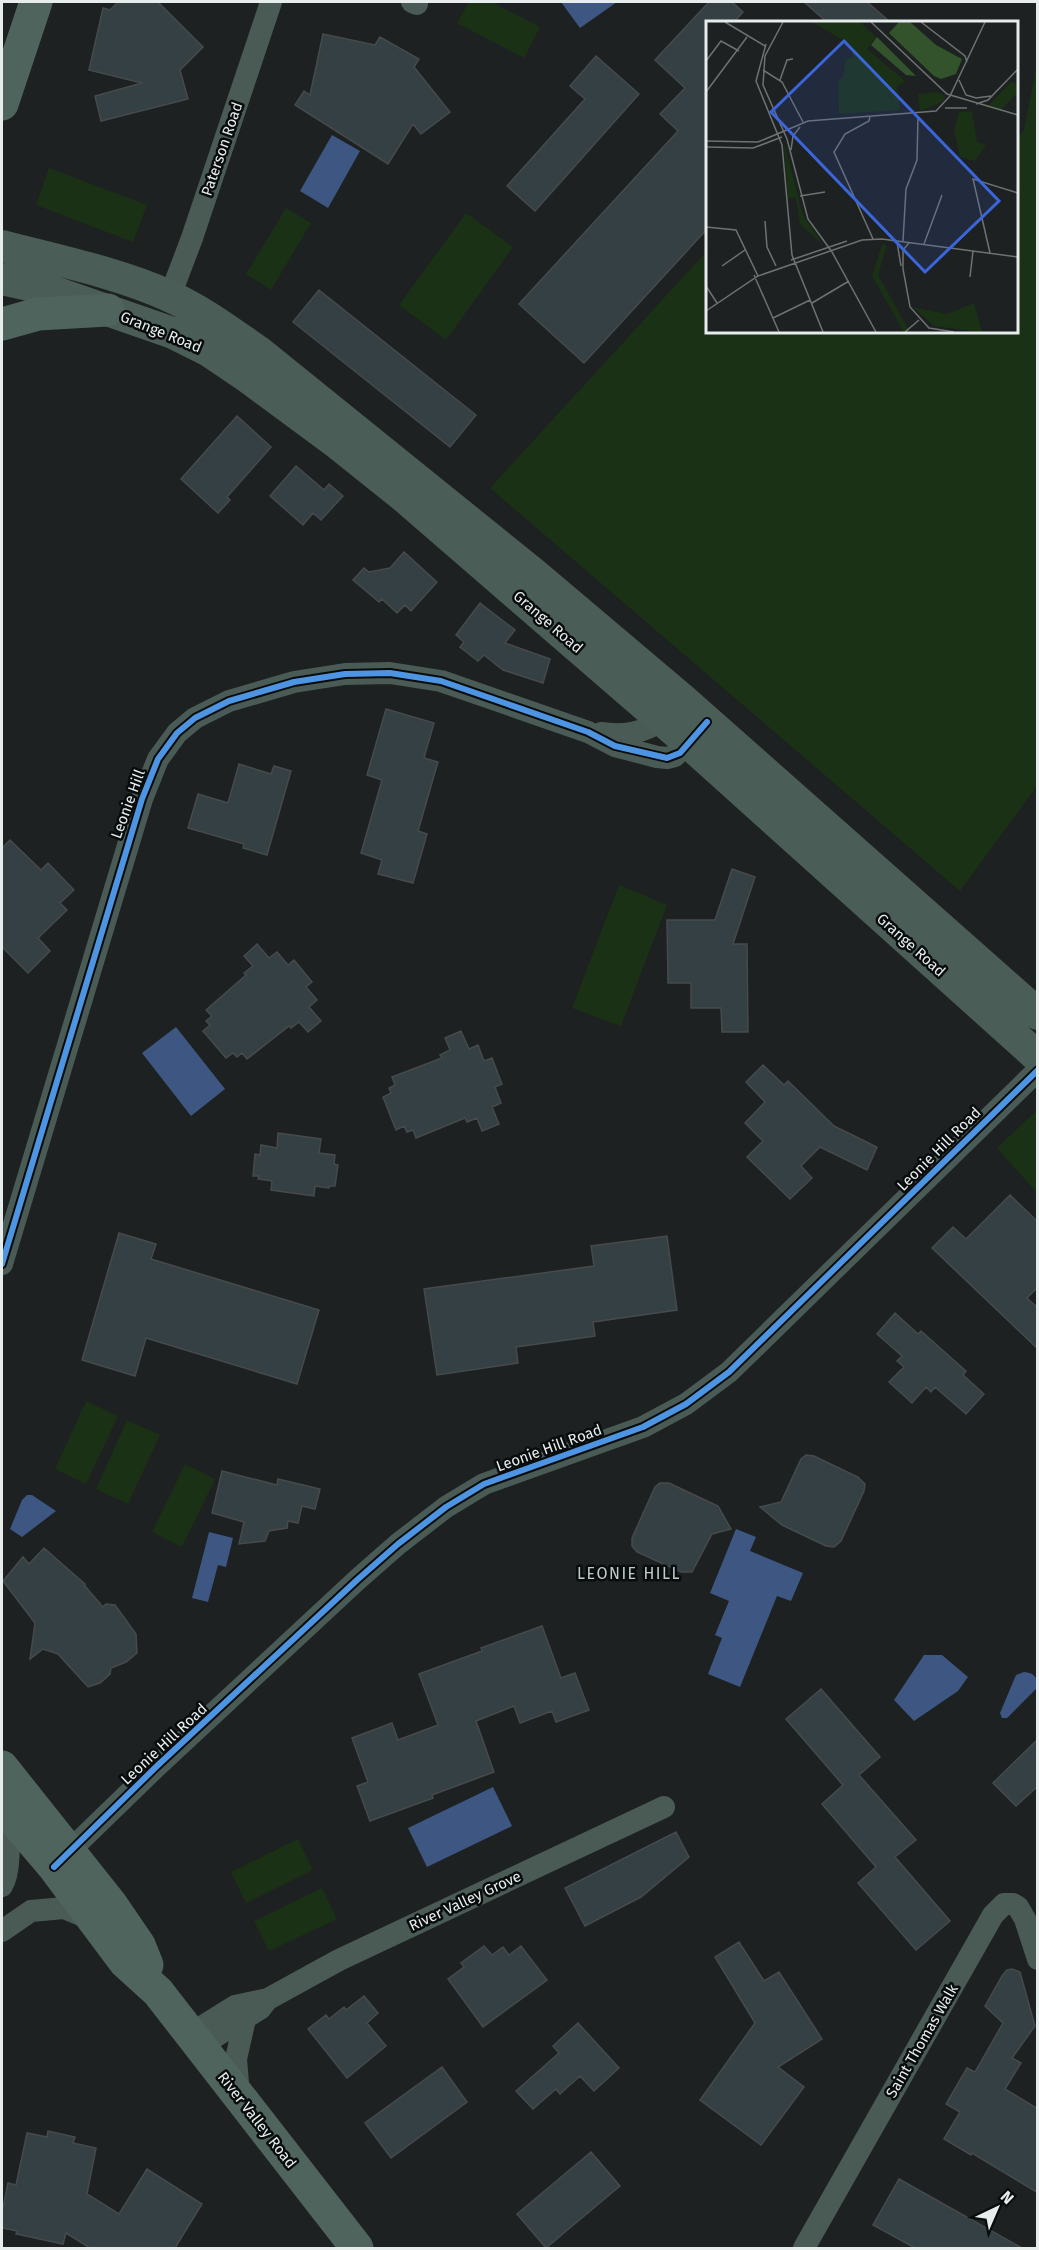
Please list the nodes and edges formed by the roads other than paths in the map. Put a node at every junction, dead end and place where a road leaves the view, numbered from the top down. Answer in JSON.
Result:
{"nodes":[{"id":1,"x":36,"y":2,"type":"edge"},
{"id":2,"x":271,"y":2,"type":"edge"},
{"id":3,"x":2,"y":104,"type":"edge"},
{"id":4,"x":2,"y":246,"type":"edge"},
{"id":5,"x":2,"y":279,"type":"edge"},
{"id":6,"x":170,"y":296,"type":"junction"},
{"id":7,"x":108,"y":310,"type":"junction"},
{"id":8,"x":2,"y":324,"type":"edge"},
{"id":9,"x":673,"y":711,"type":"junction"},
{"id":10,"x":588,"y":732,"type":"junction"},
{"id":11,"x":698,"y":733,"type":"junction"},
{"id":12,"x":1038,"y":1014,"type":"edge"},
{"id":13,"x":1038,"y":1057,"type":"edge"},
{"id":14,"x":1038,"y":1070,"type":"edge"},
{"id":15,"x":2,"y":1264,"type":"edge"},
{"id":16,"x":2,"y":1767,"type":"edge"},
{"id":17,"x":664,"y":1806,"type":"dead end"},
{"id":18,"x":4,"y":1810,"type":"edge"},
{"id":19,"x":61,"y":1859,"type":"junction"},
{"id":20,"x":2,"y":1886,"type":"edge"},
{"id":21,"x":91,"y":1918,"type":"junction"},
{"id":22,"x":2,"y":1930,"type":"edge"},
{"id":23,"x":1038,"y":1959,"type":"edge"},
{"id":24,"x":158,"y":1992,"type":"junction"},
{"id":25,"x":268,"y":1999,"type":"junction"},
{"id":26,"x":245,"y":2019,"type":"junction"},
{"id":27,"x":195,"y":2040,"type":"junction"},
{"id":28,"x":238,"y":2095,"type":"junction"},
{"id":29,"x":810,"y":2246,"type":"edge"},
{"id":30,"x":357,"y":2248,"type":"edge"}],
"edges":[{"from":1,"to":3,"type":"main road"},
{"from":2,"to":6,"type":"street","name":"Paterson Road"},
{"from":4,"to":6,"type":"main road","name":"Grange Road"},
{"from":5,"to":7,"type":"main road","name":"Grange Road"},
{"from":6,"to":9,"type":"main road","name":"Grange Road"},
{"from":7,"to":8,"type":"main road"},
{"from":7,"to":9,"type":"main road","name":"Grange Road"},
{"from":9,"to":10,"type":"street","name":"Leonie Hill"},
{"from":9,"to":11,"type":"main road","name":"Grange Road"},
{"from":10,"to":11,"type":"street","name":"Leonie Hill"},
{"from":10,"to":15,"type":"street","name":"Leonie Hill"},
{"from":11,"to":12,"type":"main road","name":"Grange Road"},
{"from":11,"to":13,"type":"main road","name":"Grange Road"},
{"from":14,"to":19,"type":"street","name":"Leonie Hill Road"},
{"from":16,"to":19,"type":"main road","name":"River Valley Road"},
{"from":17,"to":25,"type":"street","name":"River Valley Grove"},
{"from":18,"to":19,"type":"main road","name":"River Valley Road"},
{"from":18,"to":20,"type":"street"},
{"from":19,"to":21,"type":"main road","name":"River Valley Road"},
{"from":19,"to":24,"type":"main road","name":"River Valley Road"},
{"from":21,"to":22,"type":"street"},
{"from":21,"to":24,"type":"main road","name":"River Valley Road"},
{"from":23,"to":29,"type":"street","name":"Saint Thomas Walk"},
{"from":24,"to":27,"type":"main road","name":"River Valley Road"},
{"from":25,"to":26,"type":"street","name":"River Valley Grove"},
{"from":25,"to":27,"type":"street","name":"River Valley Grove"},
{"from":26,"to":27,"type":"street","name":"River Valley Grove"},
{"from":26,"to":28,"type":"street"},
{"from":27,"to":28,"type":"main road","name":"River Valley Road"},
{"from":28,"to":30,"type":"main road","name":"River Valley Road"}]}
